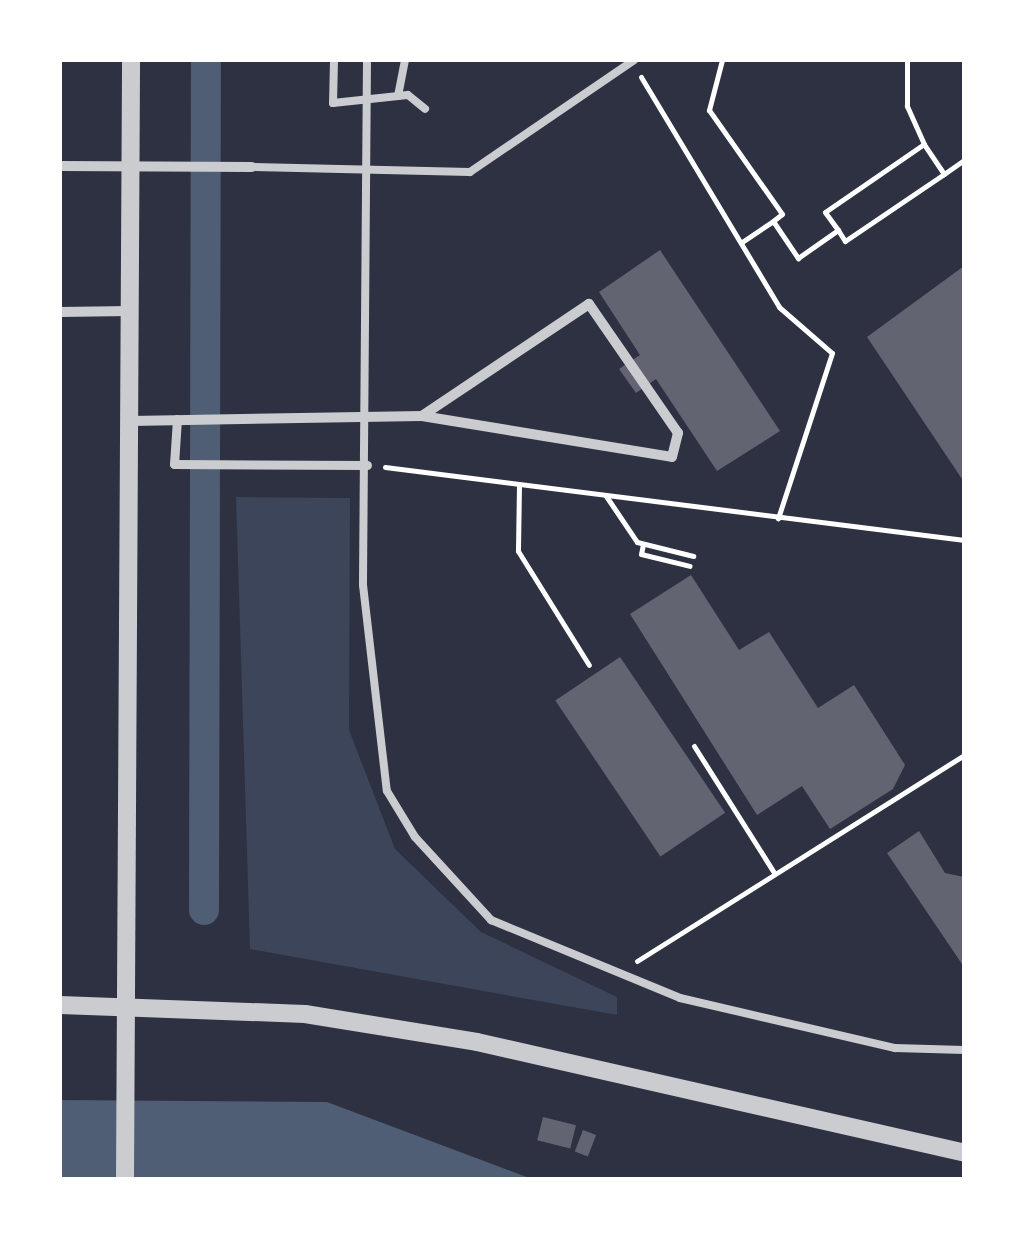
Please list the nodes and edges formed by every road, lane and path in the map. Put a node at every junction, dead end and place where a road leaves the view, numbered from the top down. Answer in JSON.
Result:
{"nodes":[{"id":1,"x":131,"y":60,"type":"edge"},
{"id":2,"x":334,"y":60,"type":"edge"},
{"id":3,"x":367,"y":60,"type":"edge"},
{"id":4,"x":404,"y":60,"type":"edge"},
{"id":5,"x":722,"y":60,"type":"edge"},
{"id":6,"x":907,"y":60,"type":"edge"},
{"id":7,"x":632,"y":61,"type":"edge"},
{"id":8,"x":964,"y":88,"type":"edge"},
{"id":9,"x":398,"y":96,"type":"junction"},
{"id":10,"x":367,"y":97,"type":"junction"},
{"id":11,"x":964,"y":104,"type":"edge"},
{"id":12,"x":425,"y":109,"type":"dead end"},
{"id":13,"x":924,"y":144,"type":"junction"},
{"id":14,"x":964,"y":160,"type":"edge"},
{"id":15,"x":60,"y":166,"type":"edge"},
{"id":16,"x":132,"y":166,"type":"junction"},
{"id":17,"x":252,"y":168,"type":"joint"},
{"id":18,"x":365,"y":169,"type":"junction"},
{"id":19,"x":944,"y":174,"type":"junction"},
{"id":20,"x":772,"y":221,"type":"junction"},
{"id":21,"x":838,"y":230,"type":"junction"},
{"id":22,"x":740,"y":242,"type":"junction"},
{"id":23,"x":131,"y":311,"type":"junction"},
{"id":24,"x":60,"y":312,"type":"edge"},
{"id":25,"x":422,"y":416,"type":"junction"},
{"id":26,"x":370,"y":418,"type":"junction"},
{"id":27,"x":180,"y":420,"type":"junction"},
{"id":28,"x":131,"y":421,"type":"junction"},
{"id":29,"x":367,"y":465,"type":"junction"},
{"id":30,"x":519,"y":485,"type":"junction"},
{"id":31,"x":606,"y":496,"type":"junction"},
{"id":32,"x":778,"y":518,"type":"junction"},
{"id":33,"x":964,"y":540,"type":"edge"},
{"id":34,"x":643,"y":544,"type":"junction"},
{"id":35,"x":694,"y":556,"type":"dead end"},
{"id":36,"x":690,"y":566,"type":"dead end"},
{"id":37,"x":589,"y":665,"type":"dead end"},
{"id":38,"x":694,"y":746,"type":"dead end"},
{"id":39,"x":964,"y":755,"type":"edge"},
{"id":40,"x":773,"y":870,"type":"junction"},
{"id":41,"x":619,"y":973,"type":"junction"},
{"id":42,"x":60,"y":1005,"type":"edge"},
{"id":43,"x":130,"y":1005,"type":"junction"},
{"id":44,"x":964,"y":1050,"type":"edge"},
{"id":45,"x":964,"y":1153,"type":"edge"},
{"id":46,"x":124,"y":1179,"type":"edge"}],
"edges":[{"from":1,"to":16,"type":"street"},
{"from":2,"to":10,"type":"lane"},
{"from":3,"to":10,"type":"lane"},
{"from":4,"to":9,"type":"lane"},
{"from":5,"to":20,"type":"path"},
{"from":6,"to":13,"type":"path"},
{"from":7,"to":18,"type":"lane"},
{"from":7,"to":22,"type":"path"},
{"from":8,"to":11,"type":"path"},
{"from":9,"to":10,"type":"lane"},
{"from":9,"to":12,"type":"lane"},
{"from":10,"to":18,"type":"lane"},
{"from":13,"to":19,"type":"path"},
{"from":13,"to":21,"type":"path"},
{"from":14,"to":19,"type":"path"},
{"from":15,"to":16,"type":"street"},
{"from":16,"to":17,"type":"street"},
{"from":16,"to":23,"type":"street"},
{"from":17,"to":18,"type":"lane"},
{"from":18,"to":26,"type":"lane"},
{"from":19,"to":21,"type":"path"},
{"from":20,"to":21,"type":"path"},
{"from":20,"to":22,"type":"path"},
{"from":22,"to":32,"type":"path"},
{"from":23,"to":24,"type":"street"},
{"from":23,"to":28,"type":"street"},
{"from":25,"to":25,"type":"street"},
{"from":25,"to":26,"type":"street"},
{"from":26,"to":27,"type":"street"},
{"from":26,"to":29,"type":"lane"},
{"from":27,"to":28,"type":"street"},
{"from":27,"to":29,"type":"street"},
{"from":28,"to":43,"type":"street"},
{"from":29,"to":30,"type":"path"},
{"from":29,"to":41,"type":"lane"},
{"from":30,"to":31,"type":"path"},
{"from":30,"to":37,"type":"path"},
{"from":31,"to":32,"type":"path"},
{"from":31,"to":34,"type":"path"},
{"from":32,"to":33,"type":"path"},
{"from":34,"to":35,"type":"path"},
{"from":34,"to":36,"type":"path"},
{"from":38,"to":40,"type":"path"},
{"from":39,"to":40,"type":"path"},
{"from":40,"to":41,"type":"path"},
{"from":41,"to":44,"type":"lane"},
{"from":42,"to":43,"type":"street"},
{"from":43,"to":45,"type":"street"},
{"from":43,"to":46,"type":"street"}]}
